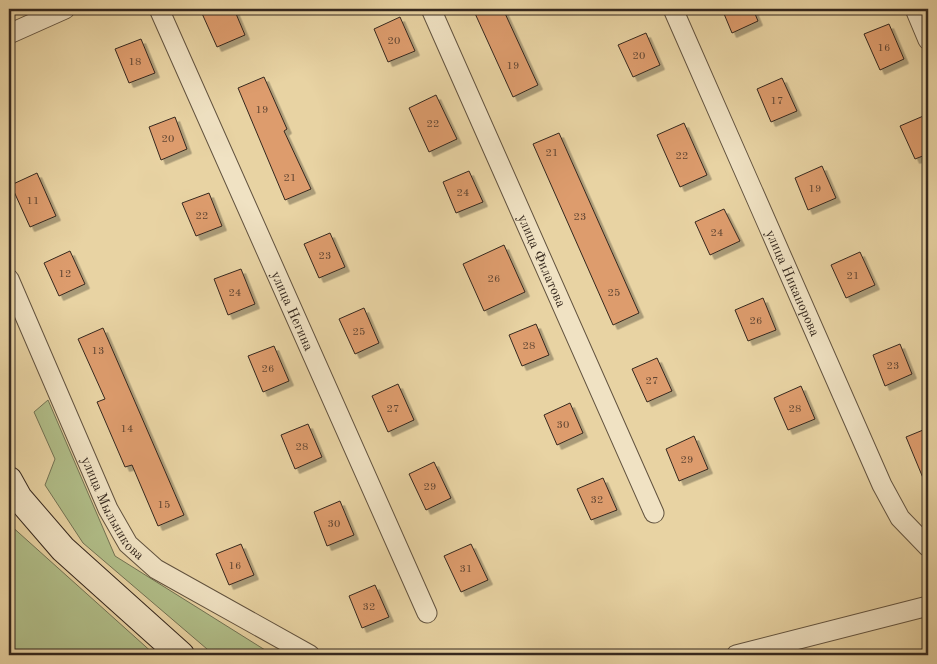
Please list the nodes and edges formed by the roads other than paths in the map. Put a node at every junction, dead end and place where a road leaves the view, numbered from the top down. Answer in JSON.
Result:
{"nodes":[{"id":1,"x":66,"y":9,"type":"edge"},
{"id":2,"x":159,"y":9,"type":"edge"},
{"id":3,"x":431,"y":9,"type":"edge"},
{"id":4,"x":673,"y":9,"type":"edge"},
{"id":5,"x":914,"y":9,"type":"edge"},
{"id":6,"x":9,"y":34,"type":"edge"},
{"id":7,"x":928,"y":40,"type":"edge"},
{"id":8,"x":9,"y":279,"type":"edge"},
{"id":9,"x":9,"y":480,"type":"edge"},
{"id":10,"x":654,"y":513,"type":"dead end"},
{"id":11,"x":928,"y":548,"type":"edge"},
{"id":12,"x":928,"y":606,"type":"edge"},
{"id":13,"x":427,"y":613,"type":"dead end"},
{"id":14,"x":182,"y":655,"type":"edge"},
{"id":15,"x":310,"y":655,"type":"edge"},
{"id":16,"x":740,"y":655,"type":"edge"}],
"edges":[{"from":1,"to":6,"type":"street"},
{"from":2,"to":13,"type":"street","name":"улица Негина"},
{"from":3,"to":10,"type":"street","name":"улица Филатова"},
{"from":4,"to":11,"type":"street","name":"улица Никанорова"},
{"from":5,"to":7,"type":"street"},
{"from":8,"to":15,"type":"street","name":"улица Мыльникова"},
{"from":9,"to":14,"type":"street"},
{"from":12,"to":16,"type":"street"}]}
